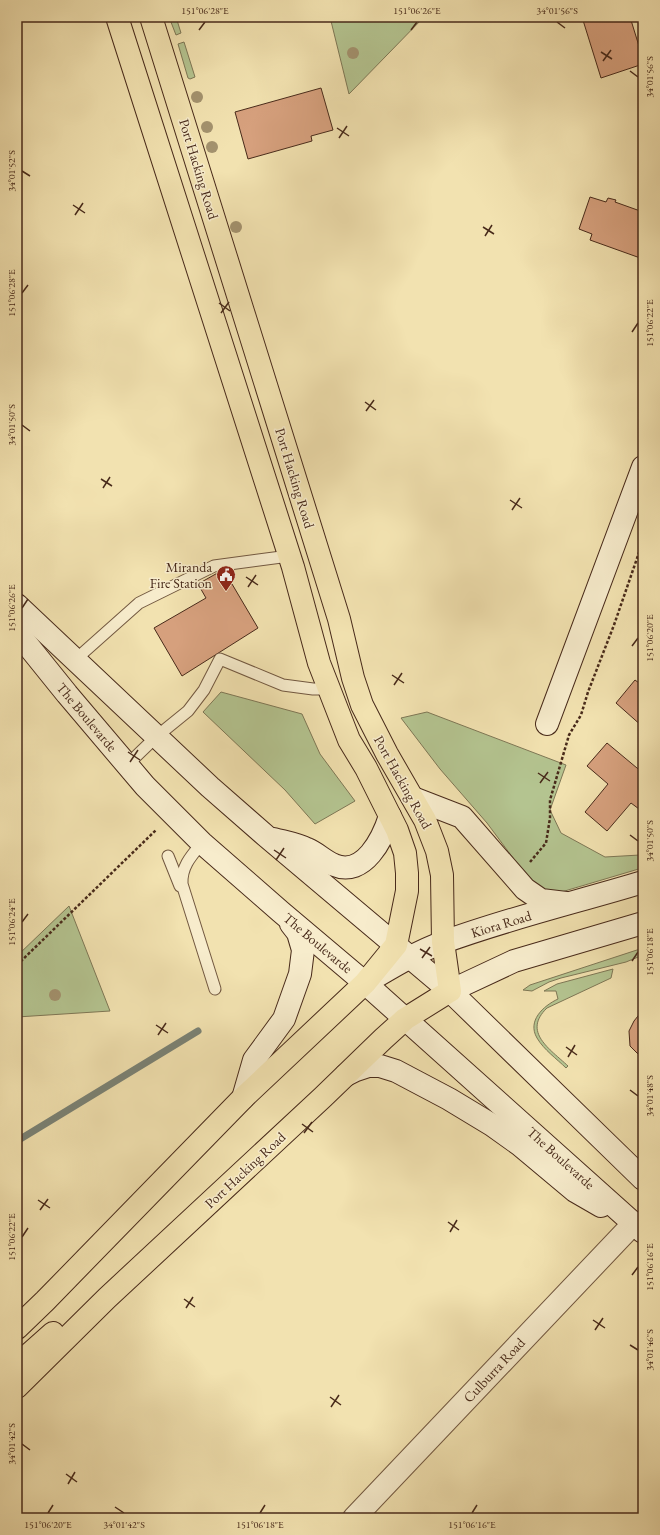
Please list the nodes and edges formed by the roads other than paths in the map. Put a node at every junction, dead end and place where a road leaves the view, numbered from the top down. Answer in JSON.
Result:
{"nodes":[{"id":1,"x":117,"y":17,"type":"edge"},
{"id":2,"x":151,"y":17,"type":"edge"},
{"id":3,"x":643,"y":467,"type":"edge"},
{"id":4,"x":289,"y":556,"type":"junction"},
{"id":5,"x":17,"y":605,"type":"edge"},
{"id":6,"x":17,"y":632,"type":"edge"},
{"id":7,"x":76,"y":660,"type":"junction"},
{"id":8,"x":329,"y":688,"type":"junction"},
{"id":9,"x":547,"y":724,"type":"dead end"},
{"id":10,"x":156,"y":737,"type":"junction"},
{"id":11,"x":127,"y":765,"type":"junction"},
{"id":12,"x":413,"y":798,"type":"junction"},
{"id":13,"x":390,"y":816,"type":"junction"},
{"id":14,"x":266,"y":836,"type":"junction"},
{"id":15,"x":202,"y":843,"type":"junction"},
{"id":16,"x":168,"y":856,"type":"dead end"},
{"id":17,"x":643,"y":882,"type":"edge"},
{"id":18,"x":186,"y":900,"type":"junction"},
{"id":19,"x":569,"y":904,"type":"junction"},
{"id":20,"x":281,"y":912,"type":"junction"},
{"id":21,"x":643,"y":923,"type":"edge"},
{"id":22,"x":443,"y":942,"type":"junction"},
{"id":23,"x":404,"y":951,"type":"junction"},
{"id":24,"x":365,"y":983,"type":"junction"},
{"id":25,"x":215,"y":989,"type":"dead end"},
{"id":26,"x":450,"y":991,"type":"junction"},
{"id":27,"x":406,"y":1019,"type":"junction"},
{"id":28,"x":346,"y":1075,"type":"junction"},
{"id":29,"x":243,"y":1098,"type":"junction"},
{"id":30,"x":643,"y":1179,"type":"edge"},
{"id":31,"x":639,"y":1228,"type":"edge"},
{"id":32,"x":107,"y":1298,"type":"junction"},
{"id":33,"x":17,"y":1328,"type":"edge"},
{"id":34,"x":17,"y":1365,"type":"edge"},
{"id":35,"x":17,"y":1387,"type":"edge"},
{"id":36,"x":354,"y":1518,"type":"edge"}],
"edges":[{"from":1,"to":4,"type":"main road","name":"Port Hacking Road"},
{"from":2,"to":12,"type":"main road","name":"Port Hacking Road"},
{"from":3,"to":9,"type":"main road"},
{"from":4,"to":7,"type":"lane"},
{"from":4,"to":8,"type":"main road","name":"Port Hacking Road"},
{"from":5,"to":7,"type":"main road","name":"The Boulevarde"},
{"from":6,"to":11,"type":"main road","name":"The Boulevarde"},
{"from":7,"to":10,"type":"main road","name":"The Boulevarde"},
{"from":8,"to":10,"type":"lane"},
{"from":8,"to":13,"type":"main road","name":"Port Hacking Road"},
{"from":10,"to":11,"type":"lane"},
{"from":10,"to":14,"type":"main road","name":"The Boulevarde"},
{"from":11,"to":15,"type":"main road","name":"The Boulevarde"},
{"from":12,"to":19,"type":"main road"},
{"from":12,"to":22,"type":"main road","name":"Port Hacking Road"},
{"from":13,"to":14,"type":"main road"},
{"from":13,"to":23,"type":"main road","name":"Port Hacking Road"},
{"from":14,"to":23,"type":"main road","name":"The Boulevarde"},
{"from":15,"to":18,"type":"lane"},
{"from":15,"to":20,"type":"main road","name":"The Boulevarde"},
{"from":16,"to":18,"type":"lane"},
{"from":17,"to":19,"type":"main road","name":"Kiora Road"},
{"from":18,"to":25,"type":"lane"},
{"from":19,"to":22,"type":"main road","name":"Kiora Road"},
{"from":20,"to":24,"type":"main road","name":"The Boulevarde"},
{"from":20,"to":29,"type":"main road"},
{"from":21,"to":26,"type":"main road"},
{"from":22,"to":23,"type":"main road","name":"Kiora Road"},
{"from":22,"to":26,"type":"main road","name":"Port Hacking Road"},
{"from":23,"to":24,"type":"main road","name":"Port Hacking Road"},
{"from":23,"to":26,"type":"main road","name":"The Boulevarde"},
{"from":24,"to":27,"type":"main road","name":"The Boulevarde"},
{"from":24,"to":29,"type":"main road","name":"Port Hacking Road"},
{"from":26,"to":27,"type":"main road","name":"Port Hacking Road"},
{"from":26,"to":30,"type":"main road","name":"The Boulevarde"},
{"from":27,"to":28,"type":"main road","name":"Port Hacking Road"},
{"from":27,"to":31,"type":"main road","name":"The Boulevarde"},
{"from":28,"to":31,"type":"main road"},
{"from":28,"to":32,"type":"main road","name":"Port Hacking Road"},
{"from":29,"to":33,"type":"main road","name":"Port Hacking Road"},
{"from":31,"to":36,"type":"main road","name":"Culburra Road"},
{"from":32,"to":34,"type":"main road"},
{"from":32,"to":35,"type":"main road","name":"Port Hacking Road"}]}
